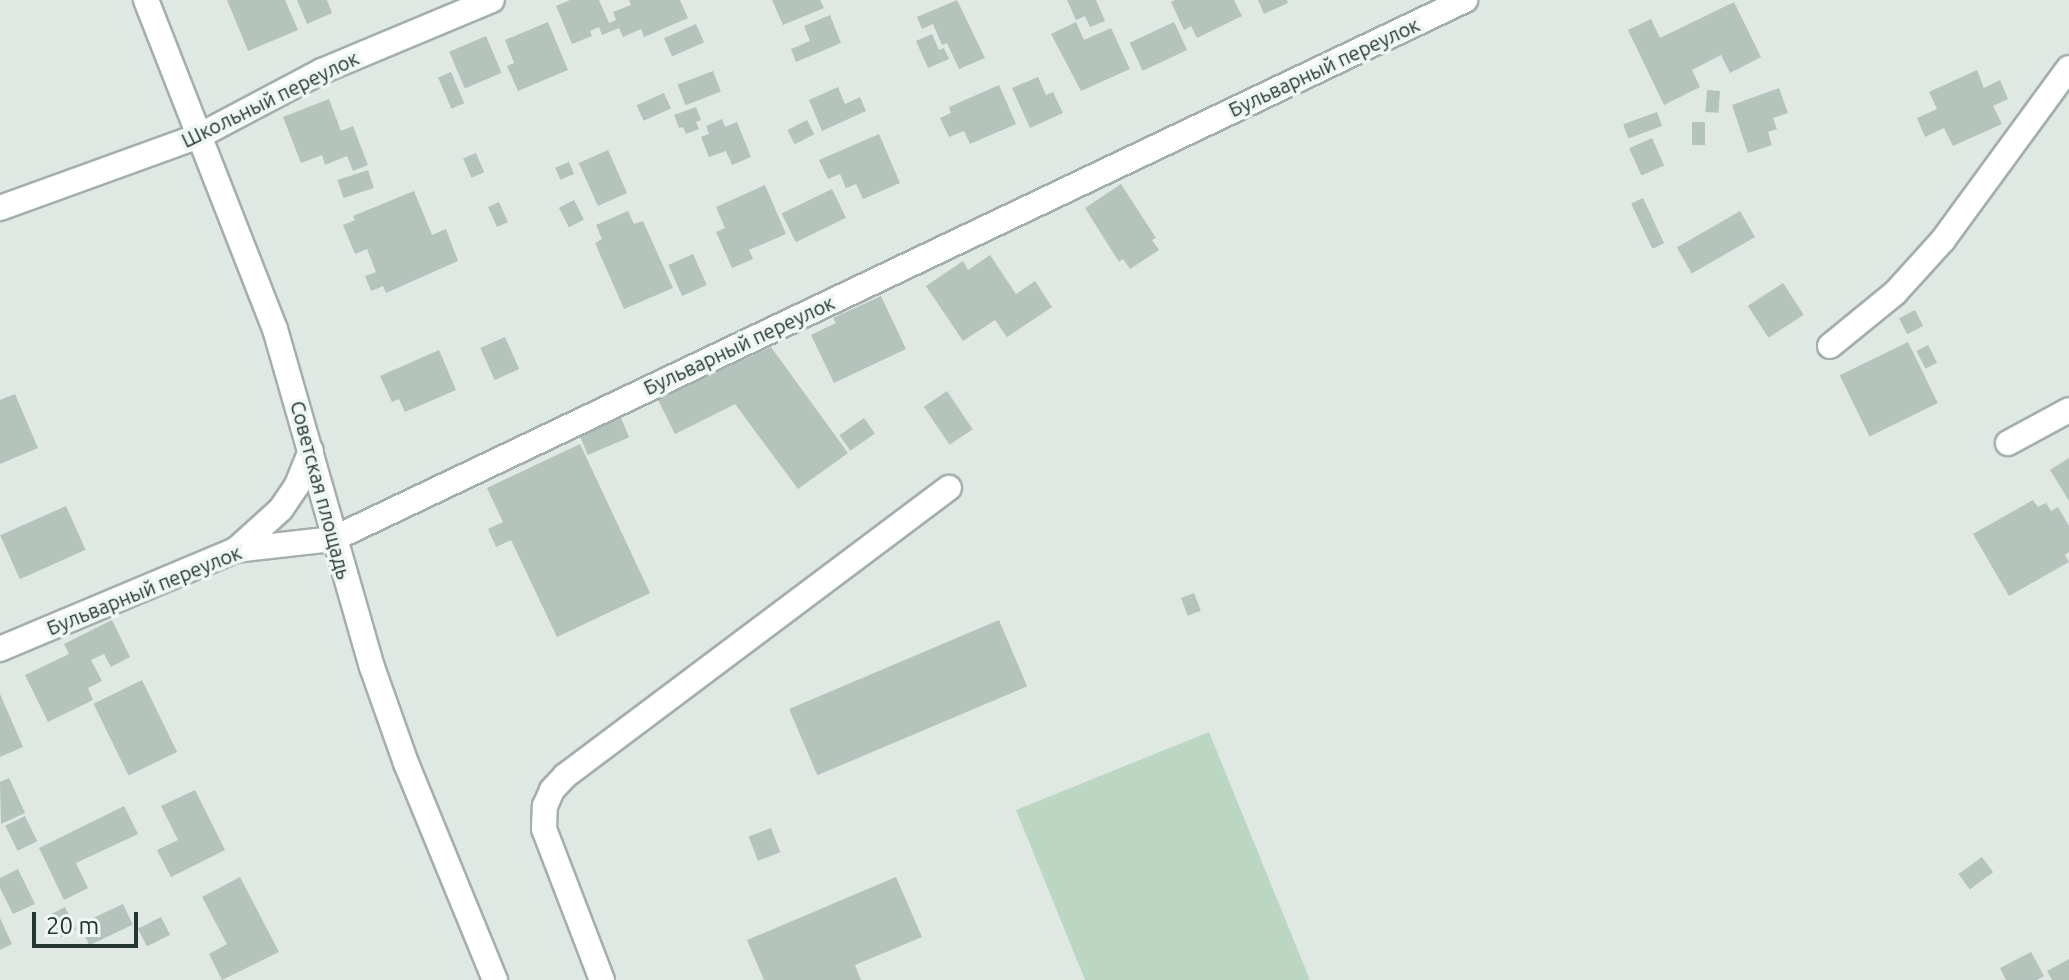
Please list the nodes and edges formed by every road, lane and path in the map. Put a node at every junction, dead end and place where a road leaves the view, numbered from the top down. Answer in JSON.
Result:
{"nodes":[{"id":1,"x":146,"y":0,"type":"edge"},
{"id":2,"x":492,"y":0,"type":"edge"},
{"id":3,"x":1465,"y":0,"type":"edge"},
{"id":4,"x":2069,"y":68,"type":"edge"},
{"id":5,"x":199,"y":136,"type":"junction"},
{"id":6,"x":0,"y":208,"type":"edge"},
{"id":7,"x":1830,"y":346,"type":"dead end"},
{"id":8,"x":2069,"y":410,"type":"edge"},
{"id":9,"x":2008,"y":443,"type":"dead end"},
{"id":10,"x":311,"y":451,"type":"junction"},
{"id":11,"x":949,"y":488,"type":"dead end"},
{"id":12,"x":333,"y":539,"type":"junction"},
{"id":13,"x":235,"y":550,"type":"junction"},
{"id":14,"x":0,"y":649,"type":"edge"},
{"id":15,"x":495,"y":980,"type":"edge"},
{"id":16,"x":602,"y":980,"type":"edge"}],
"edges":[{"from":1,"to":5,"type":"street","name":"Советская площадь"},
{"from":2,"to":5,"type":"street","name":"Школьный переулок"},
{"from":3,"to":12,"type":"street","name":"Бульварный переулок"},
{"from":4,"to":7,"type":"street"},
{"from":5,"to":6,"type":"street","name":"Школьный переулок"},
{"from":5,"to":10,"type":"street","name":"Советская площадь"},
{"from":8,"to":9,"type":"street"},
{"from":10,"to":12,"type":"street","name":"Советская площадь"},
{"from":10,"to":13,"type":"street"},
{"from":11,"to":16,"type":"street"},
{"from":12,"to":13,"type":"street","name":"Бульварный переулок"},
{"from":12,"to":15,"type":"street","name":"Советская площадь"},
{"from":13,"to":14,"type":"street","name":"Бульварный переулок"}]}
